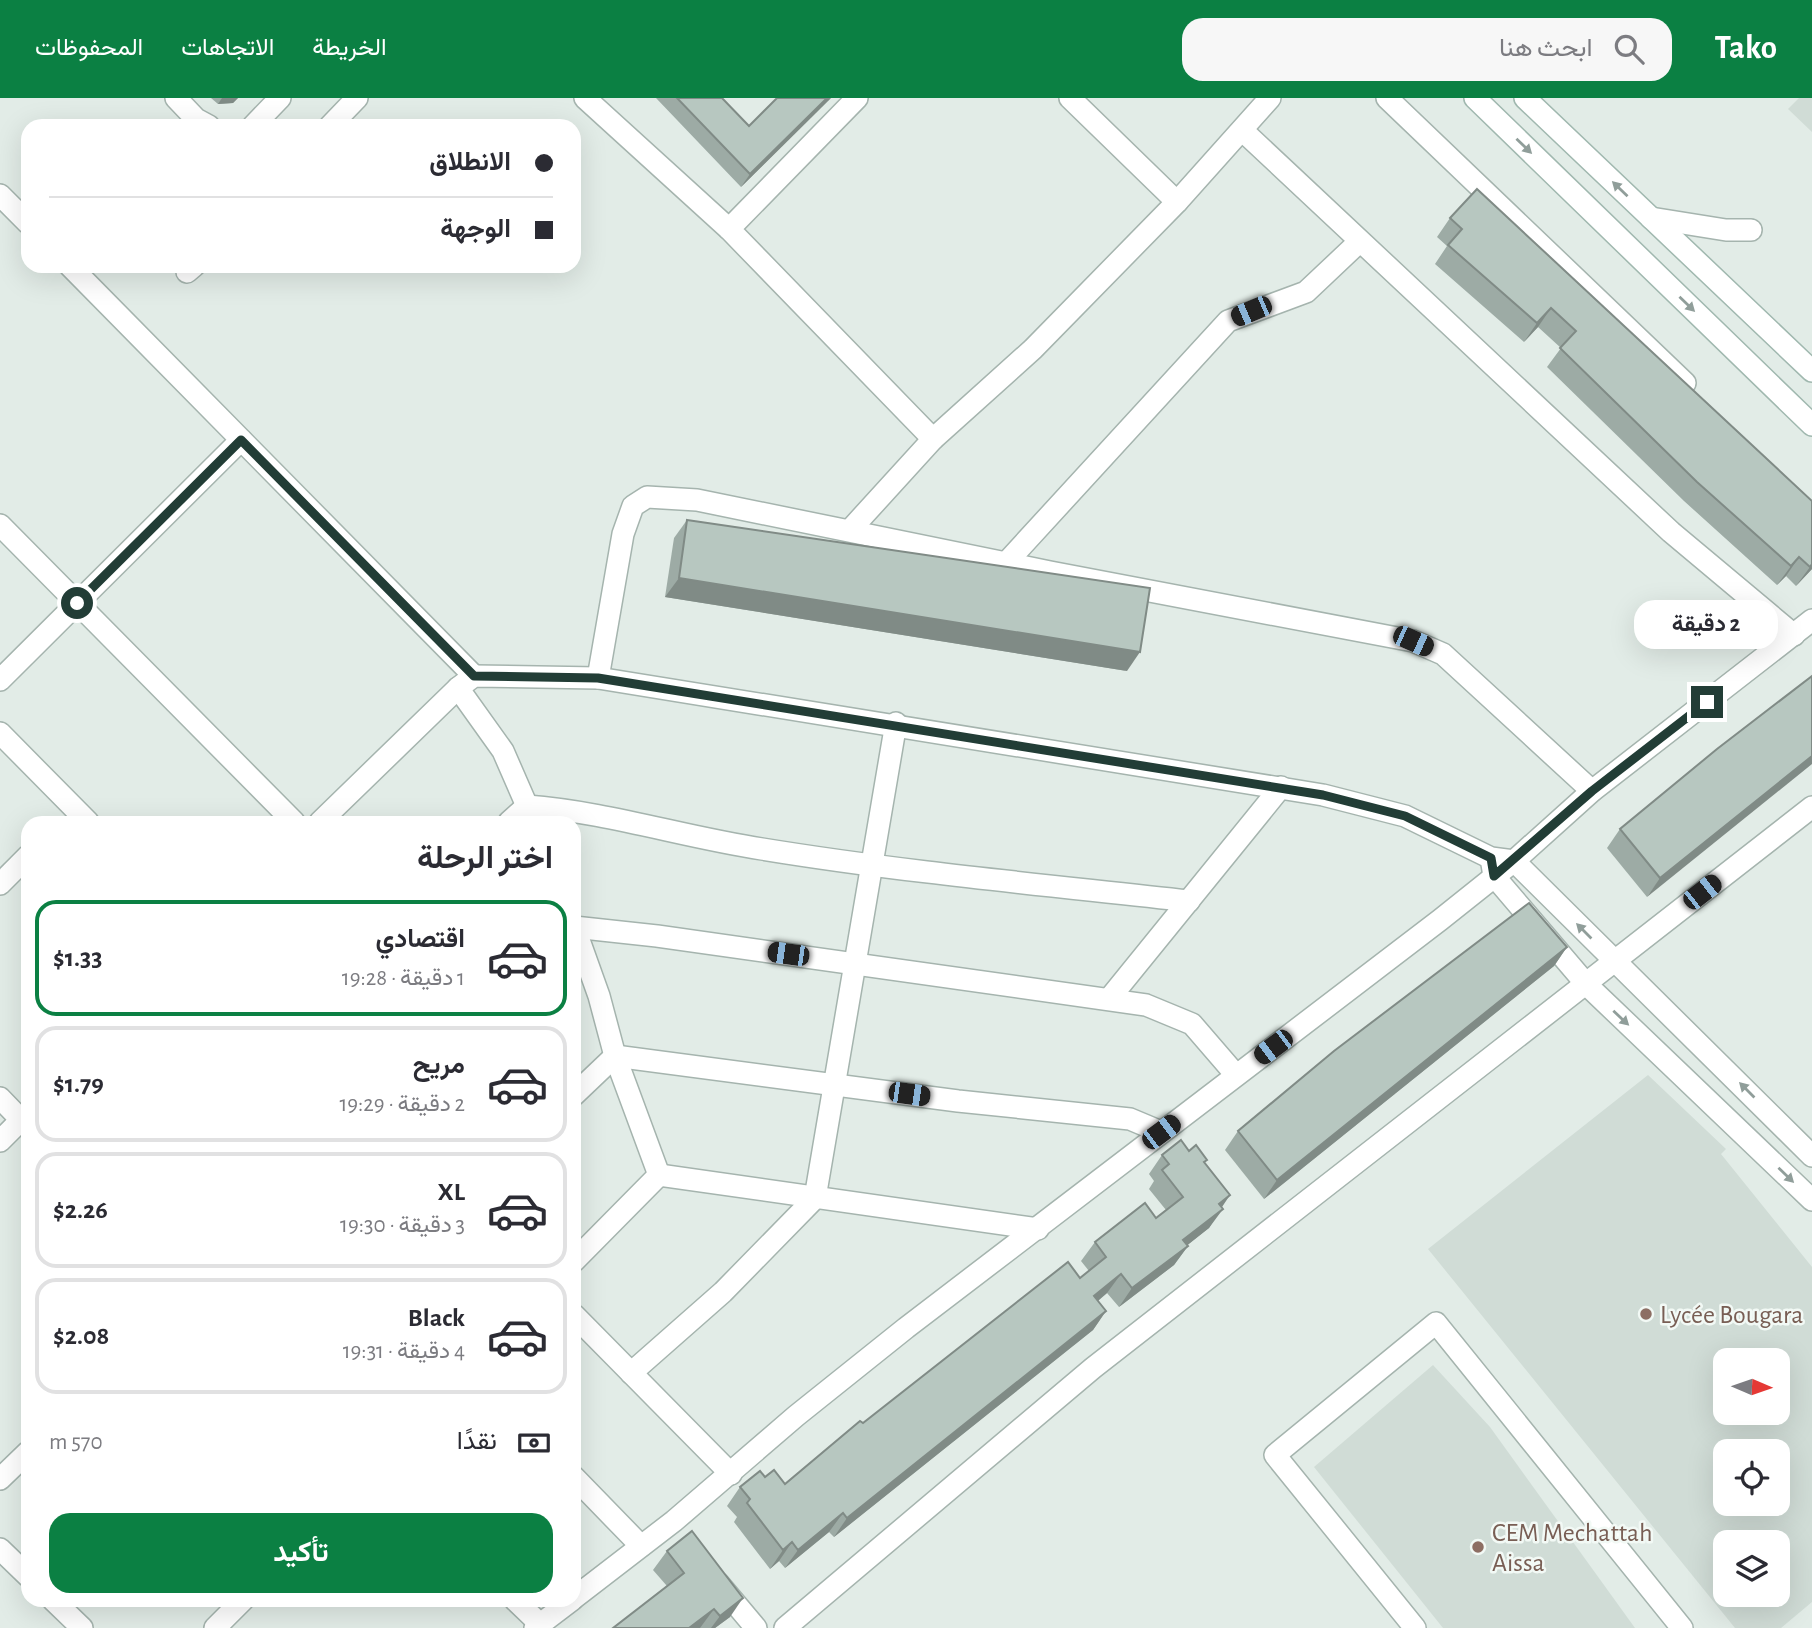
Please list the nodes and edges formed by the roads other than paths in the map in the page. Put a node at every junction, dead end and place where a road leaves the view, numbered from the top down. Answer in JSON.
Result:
{"nodes":[{"id":1,"x":176,"y":98,"type":"edge"},
{"id":2,"x":280,"y":98,"type":"edge"},
{"id":3,"x":357,"y":98,"type":"edge"},
{"id":4,"x":585,"y":98,"type":"edge"},
{"id":5,"x":857,"y":98,"type":"edge"},
{"id":6,"x":1070,"y":98,"type":"edge"},
{"id":7,"x":1270,"y":98,"type":"edge"},
{"id":8,"x":1387,"y":98,"type":"edge"},
{"id":9,"x":1475,"y":98,"type":"edge"},
{"id":10,"x":1525,"y":98,"type":"edge"},
{"id":11,"x":195,"y":119,"type":"edge"},
{"id":12,"x":260,"y":119,"type":"edge"},
{"id":13,"x":337,"y":119,"type":"edge"},
{"id":14,"x":1243,"y":131,"type":"junction"},
{"id":15,"x":1177,"y":202,"type":"junction"},
{"id":16,"x":3,"y":204,"type":"edge"},
{"id":17,"x":21,"y":218,"type":"edge"},
{"id":18,"x":1651,"y":218,"type":"junction"},
{"id":19,"x":729,"y":229,"type":"junction"},
{"id":20,"x":1751,"y":230,"type":"dead end"},
{"id":21,"x":1359,"y":242,"type":"junction"},
{"id":22,"x":77,"y":273,"type":"edge"},
{"id":23,"x":1812,"y":371,"type":"edge"},
{"id":24,"x":1698,"y":395,"type":"edge"},
{"id":25,"x":1812,"y":425,"type":"edge"},
{"id":26,"x":933,"y":439,"type":"junction"},
{"id":27,"x":241,"y":440,"type":"junction"},
{"id":28,"x":0,"y":525,"type":"edge"},
{"id":29,"x":851,"y":529,"type":"junction"},
{"id":30,"x":1006,"y":564,"type":"junction"},
{"id":31,"x":77,"y":603,"type":"junction"},
{"id":32,"x":1812,"y":620,"type":"edge"},
{"id":33,"x":1794,"y":635,"type":"junction"},
{"id":34,"x":598,"y":678,"type":"junction"},
{"id":35,"x":0,"y":680,"type":"edge"},
{"id":36,"x":466,"y":682,"type":"junction"},
{"id":37,"x":896,"y":723,"type":"junction"},
{"id":38,"x":0,"y":733,"type":"edge"},
{"id":39,"x":1281,"y":787,"type":"junction"},
{"id":40,"x":1592,"y":791,"type":"junction"},
{"id":41,"x":1812,"y":807,"type":"edge"},
{"id":42,"x":530,"y":814,"type":"edge"},
{"id":43,"x":73,"y":816,"type":"edge"},
{"id":44,"x":288,"y":816,"type":"edge"},
{"id":45,"x":326,"y":816,"type":"edge"},
{"id":46,"x":1514,"y":861,"type":"junction"},
{"id":47,"x":21,"y":863,"type":"edge"},
{"id":48,"x":872,"y":866,"type":"junction"},
{"id":49,"x":1492,"y":867,"type":"junction"},
{"id":50,"x":0,"y":884,"type":"edge"},
{"id":51,"x":1189,"y":901,"type":"junction"},
{"id":52,"x":581,"y":928,"type":"edge"},
{"id":53,"x":581,"y":946,"type":"edge"},
{"id":54,"x":1613,"y":961,"type":"junction"},
{"id":55,"x":856,"y":965,"type":"junction"},
{"id":56,"x":1587,"y":985,"type":"junction"},
{"id":57,"x":1109,"y":999,"type":"junction"},
{"id":58,"x":615,"y":1056,"type":"junction"},
{"id":59,"x":1236,"y":1075,"type":"junction"},
{"id":60,"x":836,"y":1084,"type":"junction"},
{"id":61,"x":581,"y":1088,"type":"edge"},
{"id":62,"x":0,"y":1098,"type":"edge"},
{"id":63,"x":21,"y":1116,"type":"edge"},
{"id":64,"x":21,"y":1124,"type":"edge"},
{"id":65,"x":1161,"y":1132,"type":"junction"},
{"id":66,"x":0,"y":1142,"type":"edge"},
{"id":67,"x":1812,"y":1156,"type":"edge"},
{"id":68,"x":659,"y":1175,"type":"junction"},
{"id":69,"x":815,"y":1198,"type":"junction"},
{"id":70,"x":1812,"y":1200,"type":"edge"},
{"id":71,"x":1038,"y":1229,"type":"junction"},
{"id":72,"x":581,"y":1254,"type":"edge"},
{"id":73,"x":581,"y":1322,"type":"edge"},
{"id":74,"x":631,"y":1373,"type":"junction"},
{"id":75,"x":21,"y":1458,"type":"edge"},
{"id":76,"x":731,"y":1474,"type":"junction"},
{"id":77,"x":0,"y":1479,"type":"edge"},
{"id":78,"x":581,"y":1483,"type":"edge"},
{"id":79,"x":674,"y":1521,"type":"junction"},
{"id":80,"x":688,"y":1541,"type":"edge"},
{"id":81,"x":641,"y":1546,"type":"junction"},
{"id":82,"x":0,"y":1549,"type":"edge"},
{"id":83,"x":21,"y":1569,"type":"edge"},
{"id":84,"x":709,"y":1571,"type":"edge"},
{"id":85,"x":581,"y":1593,"type":"edge"},
{"id":86,"x":60,"y":1607,"type":"edge"},
{"id":87,"x":236,"y":1607,"type":"edge"},
{"id":88,"x":521,"y":1607,"type":"edge"},
{"id":89,"x":562,"y":1607,"type":"edge"},
{"id":90,"x":537,"y":1626,"type":"edge"},
{"id":91,"x":82,"y":1628,"type":"edge"},
{"id":92,"x":215,"y":1628,"type":"edge"},
{"id":93,"x":756,"y":1628,"type":"edge"},
{"id":94,"x":785,"y":1628,"type":"edge"},
{"id":95,"x":1415,"y":1628,"type":"edge"},
{"id":96,"x":1682,"y":1628,"type":"edge"}],
"edges":[{"from":1,"to":11,"type":"street"},
{"from":2,"to":12,"type":"street"},
{"from":3,"to":13,"type":"street"},
{"from":4,"to":19,"type":"street"},
{"from":5,"to":19,"type":"street"},
{"from":6,"to":15,"type":"street"},
{"from":7,"to":14,"type":"street"},
{"from":8,"to":24,"type":"street"},
{"from":9,"to":25,"type":"street","one_way":true},
{"from":18,"to":10,"type":"street","one_way":true},
{"from":14,"to":15,"type":"street"},
{"from":14,"to":21,"type":"street"},
{"from":15,"to":26,"type":"street"},
{"from":16,"to":17,"type":"street"},
{"from":18,"to":20,"type":"street"},
{"from":18,"to":23,"type":"street"},
{"from":19,"to":26,"type":"street"},
{"from":21,"to":30,"type":"street"},
{"from":21,"to":33,"type":"street"},
{"from":22,"to":27,"type":"street"},
{"from":26,"to":29,"type":"street"},
{"from":27,"to":31,"type":"street"},
{"from":27,"to":36,"type":"street"},
{"from":28,"to":31,"type":"street"},
{"from":29,"to":30,"type":"street"},
{"from":29,"to":34,"type":"street"},
{"from":30,"to":40,"type":"street"},
{"from":31,"to":35,"type":"street"},
{"from":31,"to":44,"type":"street"},
{"from":32,"to":33,"type":"street"},
{"from":33,"to":40,"type":"street"},
{"from":34,"to":36,"type":"street"},
{"from":34,"to":37,"type":"street"},
{"from":36,"to":42,"type":"street"},
{"from":36,"to":45,"type":"street"},
{"from":37,"to":39,"type":"street"},
{"from":37,"to":48,"type":"street"},
{"from":38,"to":43,"type":"street"},
{"from":39,"to":49,"type":"street"},
{"from":39,"to":51,"type":"street"},
{"from":40,"to":46,"type":"street"},
{"from":41,"to":54,"type":"street"},
{"from":42,"to":48,"type":"street"},
{"from":46,"to":49,"type":"street"},
{"from":54,"to":46,"type":"street","one_way":true},
{"from":47,"to":50,"type":"street"},
{"from":48,"to":51,"type":"street"},
{"from":48,"to":55,"type":"street"},
{"from":49,"to":56,"type":"street"},
{"from":49,"to":59,"type":"street"},
{"from":51,"to":57,"type":"street"},
{"from":52,"to":55,"type":"street"},
{"from":53,"to":58,"type":"street"},
{"from":54,"to":56,"type":"street"},
{"from":67,"to":54,"type":"street","one_way":true},
{"from":55,"to":57,"type":"street"},
{"from":55,"to":60,"type":"street"},
{"from":56,"to":70,"type":"street","one_way":true},
{"from":56,"to":94,"type":"street"},
{"from":57,"to":59,"type":"street"},
{"from":58,"to":60,"type":"street"},
{"from":58,"to":61,"type":"street"},
{"from":58,"to":68,"type":"street"},
{"from":59,"to":65,"type":"street"},
{"from":60,"to":65,"type":"street"},
{"from":60,"to":69,"type":"street"},
{"from":62,"to":63,"type":"street"},
{"from":64,"to":66,"type":"street"},
{"from":65,"to":71,"type":"street"},
{"from":68,"to":69,"type":"street"},
{"from":68,"to":72,"type":"street"},
{"from":69,"to":71,"type":"street"},
{"from":69,"to":74,"type":"street"},
{"from":71,"to":76,"type":"street"},
{"from":73,"to":74,"type":"street"},
{"from":74,"to":76,"type":"street"},
{"from":75,"to":77,"type":"street"},
{"from":76,"to":79,"type":"street"},
{"from":78,"to":81,"type":"street"},
{"from":79,"to":80,"type":"street"},
{"from":79,"to":81,"type":"street"},
{"from":81,"to":85,"type":"street"},
{"from":82,"to":83,"type":"street"},
{"from":84,"to":93,"type":"street"},
{"from":86,"to":91,"type":"street"},
{"from":87,"to":92,"type":"street"},
{"from":88,"to":90,"type":"street"},
{"from":89,"to":90,"type":"street"},
{"from":95,"to":96,"type":"street"}]}
